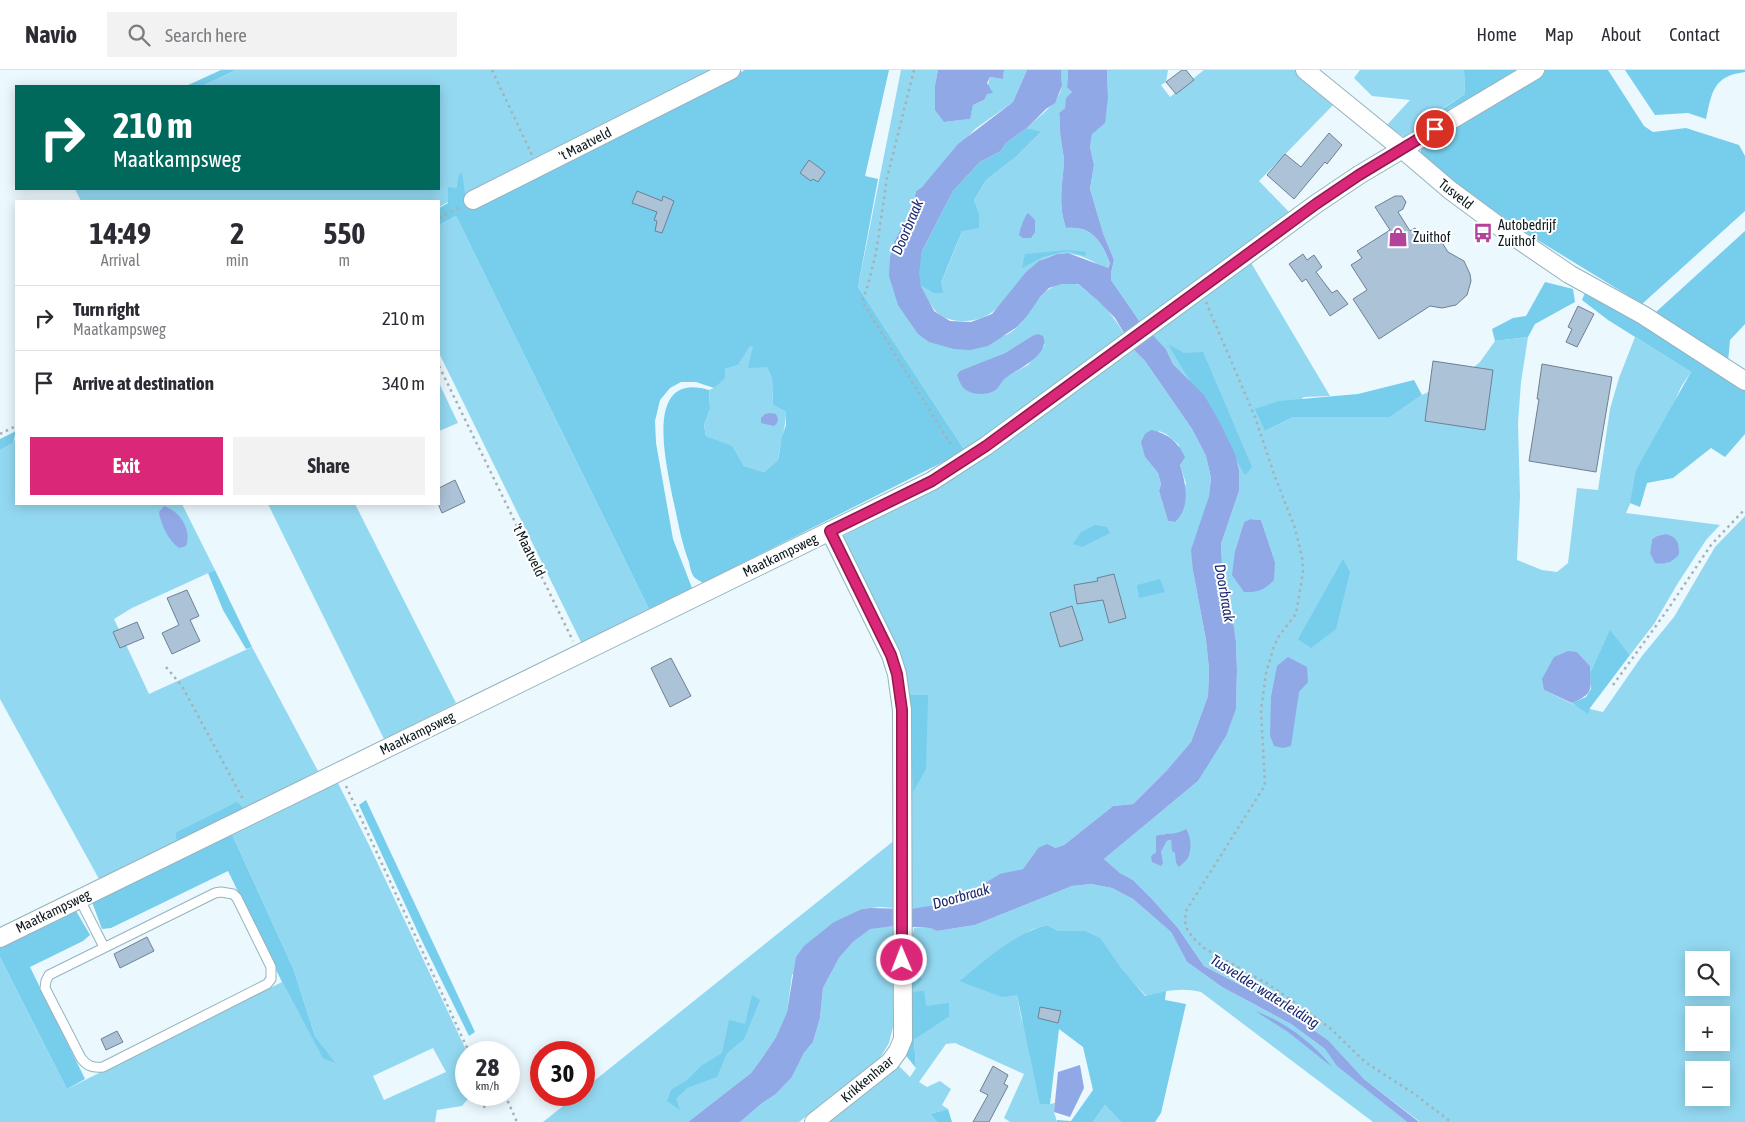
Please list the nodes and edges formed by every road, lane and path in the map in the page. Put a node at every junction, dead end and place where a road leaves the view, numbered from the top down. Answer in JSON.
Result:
{"nodes":[{"id":1,"x":492,"y":70,"type":"edge"},
{"id":2,"x":731,"y":70,"type":"edge"},
{"id":3,"x":914,"y":70,"type":"edge"},
{"id":4,"x":1305,"y":70,"type":"edge"},
{"id":5,"x":1535,"y":70,"type":"edge"},
{"id":6,"x":1402,"y":149,"type":"junction"},
{"id":7,"x":538,"y":167,"type":"junction"},
{"id":8,"x":473,"y":200,"type":"joint"},
{"id":9,"x":440,"y":217,"type":"edge"},
{"id":10,"x":1200,"y":290,"type":"junction"},
{"id":11,"x":440,"y":368,"type":"edge"},
{"id":12,"x":1745,"y":381,"type":"edge"},
{"id":13,"x":15,"y":426,"type":"edge"},
{"id":14,"x":0,"y":434,"type":"edge"},
{"id":15,"x":962,"y":462,"type":"junction"},
{"id":16,"x":1745,"y":509,"type":"edge"},
{"id":17,"x":830,"y":531,"type":"junction"},
{"id":18,"x":579,"y":654,"type":"junction"},
{"id":19,"x":166,"y":667,"type":"dead end"},
{"id":20,"x":1613,"y":685,"type":"dead end"},
{"id":21,"x":340,"y":771,"type":"junction"},
{"id":22,"x":251,"y":815,"type":"junction"},
{"id":23,"x":79,"y":898,"type":"junction"},
{"id":24,"x":0,"y":938,"type":"edge"},
{"id":25,"x":104,"y":947,"type":"junction"},
{"id":26,"x":464,"y":1041,"type":"edge"},
{"id":27,"x":510,"y":1106,"type":"edge"},
{"id":28,"x":517,"y":1122,"type":"edge"},
{"id":29,"x":814,"y":1122,"type":"edge"},
{"id":30,"x":1451,"y":1122,"type":"edge"}],
"edges":[{"from":1,"to":7,"type":"path"},
{"from":2,"to":7,"type":"street","name":"'t Maatveld"},
{"from":3,"to":15,"type":"path"},
{"from":4,"to":6,"type":"street","name":"Tusveld"},
{"from":5,"to":6,"type":"street","name":"Maatkampsweg"},
{"from":6,"to":10,"type":"street","name":"Maatkampsweg"},
{"from":6,"to":12,"type":"street","name":"Tusveld"},
{"from":7,"to":8,"type":"street","name":"'t Maatveld"},
{"from":8,"to":9,"type":"path"},
{"from":10,"to":15,"type":"street","name":"Maatkampsweg"},
{"from":10,"to":30,"type":"path"},
{"from":11,"to":18,"type":"path","name":"'t Maatveld"},
{"from":13,"to":14,"type":"path"},
{"from":15,"to":17,"type":"street","name":"Maatkampsweg"},
{"from":16,"to":20,"type":"path"},
{"from":17,"to":18,"type":"street","name":"Maatkampsweg"},
{"from":17,"to":29,"type":"street","name":"Krikkenhaar"},
{"from":18,"to":21,"type":"street","name":"Maatkampsweg"},
{"from":19,"to":22,"type":"path"},
{"from":21,"to":22,"type":"street","name":"Maatkampsweg"},
{"from":21,"to":26,"type":"path"},
{"from":22,"to":23,"type":"street","name":"Maatkampsweg"},
{"from":23,"to":24,"type":"street","name":"Maatkampsweg"},
{"from":23,"to":25,"type":"lane"},
{"from":25,"to":25,"type":"lane"},
{"from":27,"to":28,"type":"path"}]}
